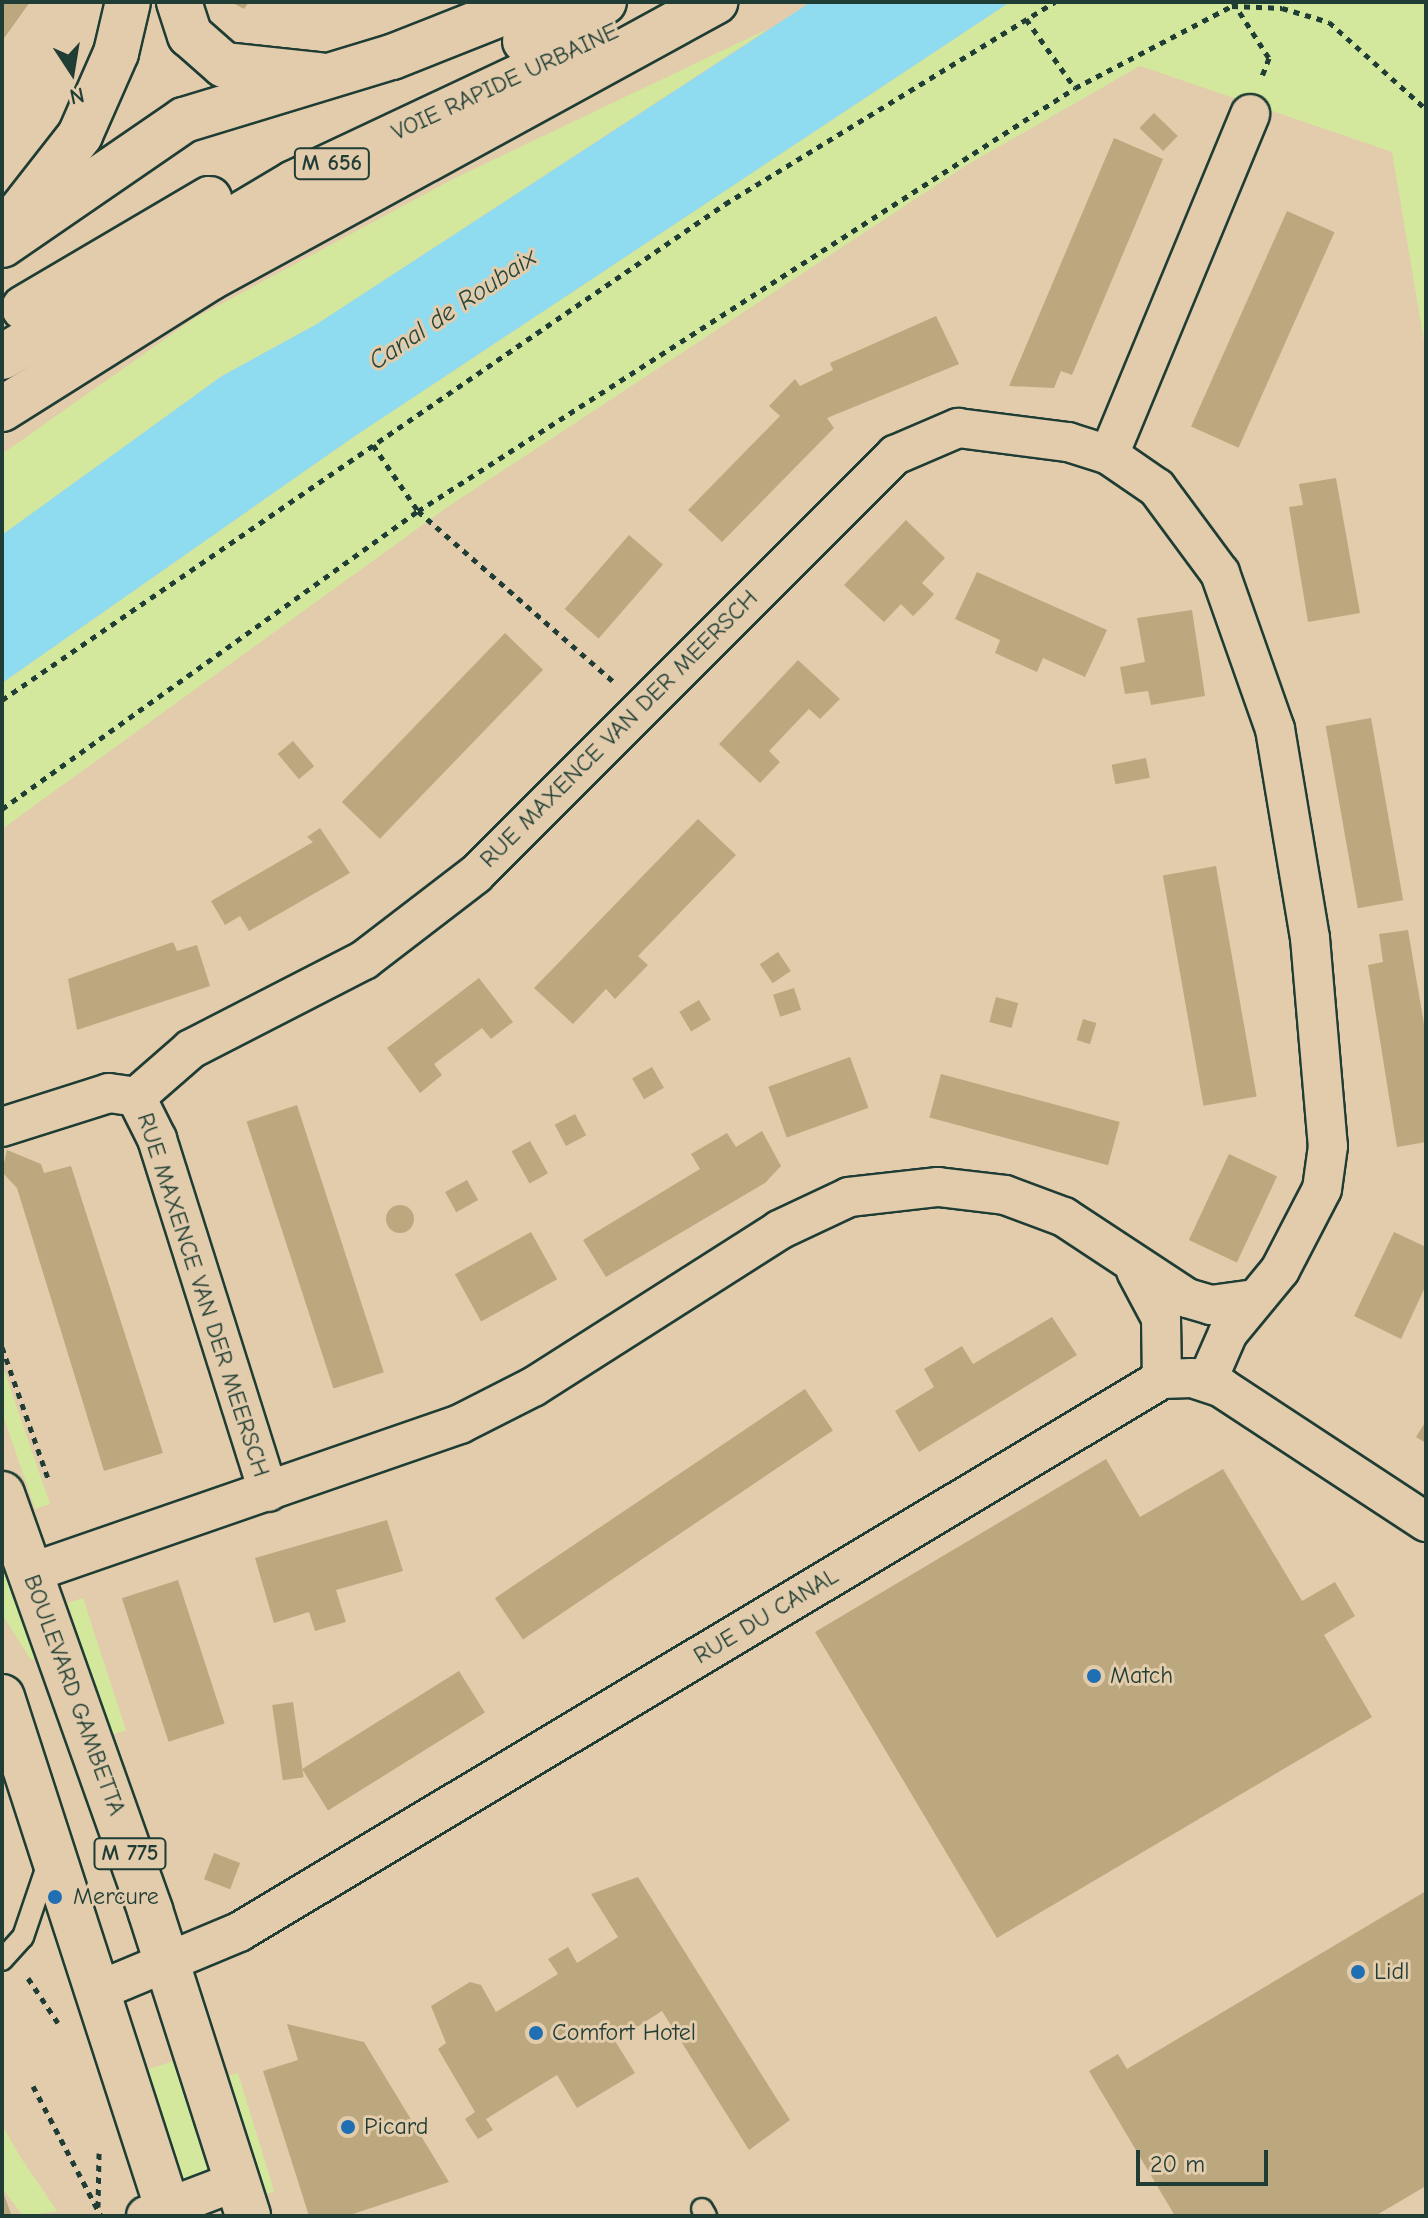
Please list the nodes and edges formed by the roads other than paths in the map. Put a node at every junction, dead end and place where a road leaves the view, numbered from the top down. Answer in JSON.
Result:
{"nodes":[{"id":1,"x":128,"y":2,"type":"edge"},
{"id":2,"x":179,"y":2,"type":"edge"},
{"id":3,"x":531,"y":2,"type":"edge"},
{"id":4,"x":604,"y":2,"type":"edge"},
{"id":5,"x":678,"y":2,"type":"edge"},
{"id":6,"x":715,"y":2,"type":"edge"},
{"id":7,"x":341,"y":74,"type":"junction"},
{"id":8,"x":1250,"y":114,"type":"road end"},
{"id":9,"x":2,"y":235,"type":"edge"},
{"id":10,"x":2,"y":245,"type":"edge"},
{"id":11,"x":2,"y":323,"type":"edge"},
{"id":12,"x":2,"y":357,"type":"edge"},
{"id":13,"x":2,"y":409,"type":"edge"},
{"id":14,"x":1109,"y":455,"type":"junction"},
{"id":15,"x":136,"y":1097,"type":"junction"},
{"id":16,"x":2,"y":1127,"type":"edge"},
{"id":17,"x":1126,"y":1259,"type":"junction"},
{"id":18,"x":1255,"y":1299,"type":"junction"},
{"id":19,"x":1162,"y":1379,"type":"junction"},
{"id":20,"x":1207,"y":1381,"type":"junction"},
{"id":21,"x":268,"y":1492,"type":"junction"},
{"id":22,"x":2,"y":1494,"type":"edge"},
{"id":23,"x":1426,"y":1522,"type":"edge"},
{"id":24,"x":30,"y":1573,"type":"junction"},
{"id":25,"x":2,"y":1697,"type":"edge"},
{"id":26,"x":52,"y":1851,"type":"junction"},
{"id":27,"x":2,"y":1960,"type":"edge"},
{"id":28,"x":169,"y":1967,"type":"junction"},
{"id":29,"x":98,"y":1991,"type":"junction"},
{"id":30,"x":242,"y":2198,"type":"edge"},
{"id":31,"x":161,"y":2213,"type":"edge"}],
"edges":[{"from":1,"to":9,"type":"main road"},
{"from":2,"to":7,"type":"main road"},
{"from":3,"to":7,"type":"main road"},
{"from":4,"to":11,"type":"main road","name":"VOIE RAPIDE URBAINE","number":"M 656"},
{"from":5,"to":12,"type":"main road","name":"VOIE RAPIDE URBAINE","number":"M 656"},
{"from":6,"to":13,"type":"main road"},
{"from":7,"to":10,"type":"main road"},
{"from":8,"to":14,"type":"street"},
{"from":14,"to":15,"type":"street","name":"RUE MAXENCE VAN DER MEERSCH"},
{"from":14,"to":18,"type":"street","name":"RUE MAXENCE VAN DER MEERSCH"},
{"from":15,"to":16,"type":"street","name":"RUE MAXENCE VAN DER MEERSCH"},
{"from":15,"to":21,"type":"street","name":"RUE MAXENCE VAN DER MEERSCH"},
{"from":17,"to":18,"type":"street","name":"RUE MAXENCE VAN DER MEERSCH"},
{"from":17,"to":19,"type":"street","name":"RUE MAXENCE VAN DER MEERSCH"},
{"from":17,"to":21,"type":"street","name":"RUE MAXENCE VAN DER MEERSCH"},
{"from":18,"to":20,"type":"street","name":"RUE MAXENCE VAN DER MEERSCH"},
{"from":19,"to":20,"type":"street"},
{"from":19,"to":28,"type":"street","name":"RUE DU CANAL"},
{"from":20,"to":23,"type":"street"},
{"from":21,"to":24,"type":"street","name":"RUE MAXENCE VAN DER MEERSCH"},
{"from":22,"to":24,"type":"main road","name":"BOULEVARD GAMBETTA","number":"M 775"},
{"from":24,"to":28,"type":"main road","name":"BOULEVARD GAMBETTA","number":"M 775"},
{"from":25,"to":26,"type":"main road","number":"M 775"},
{"from":26,"to":27,"type":"lane"},
{"from":26,"to":29,"type":"main road","number":"M 775"},
{"from":28,"to":29,"type":"street","name":"RUE DU CANAL"},
{"from":28,"to":30,"type":"main road","name":"BOULEVARD GAMBETTA","number":"M 775"},
{"from":29,"to":31,"type":"main road","number":"M 775"},
{"from":30,"to":31,"type":"street"}]}
